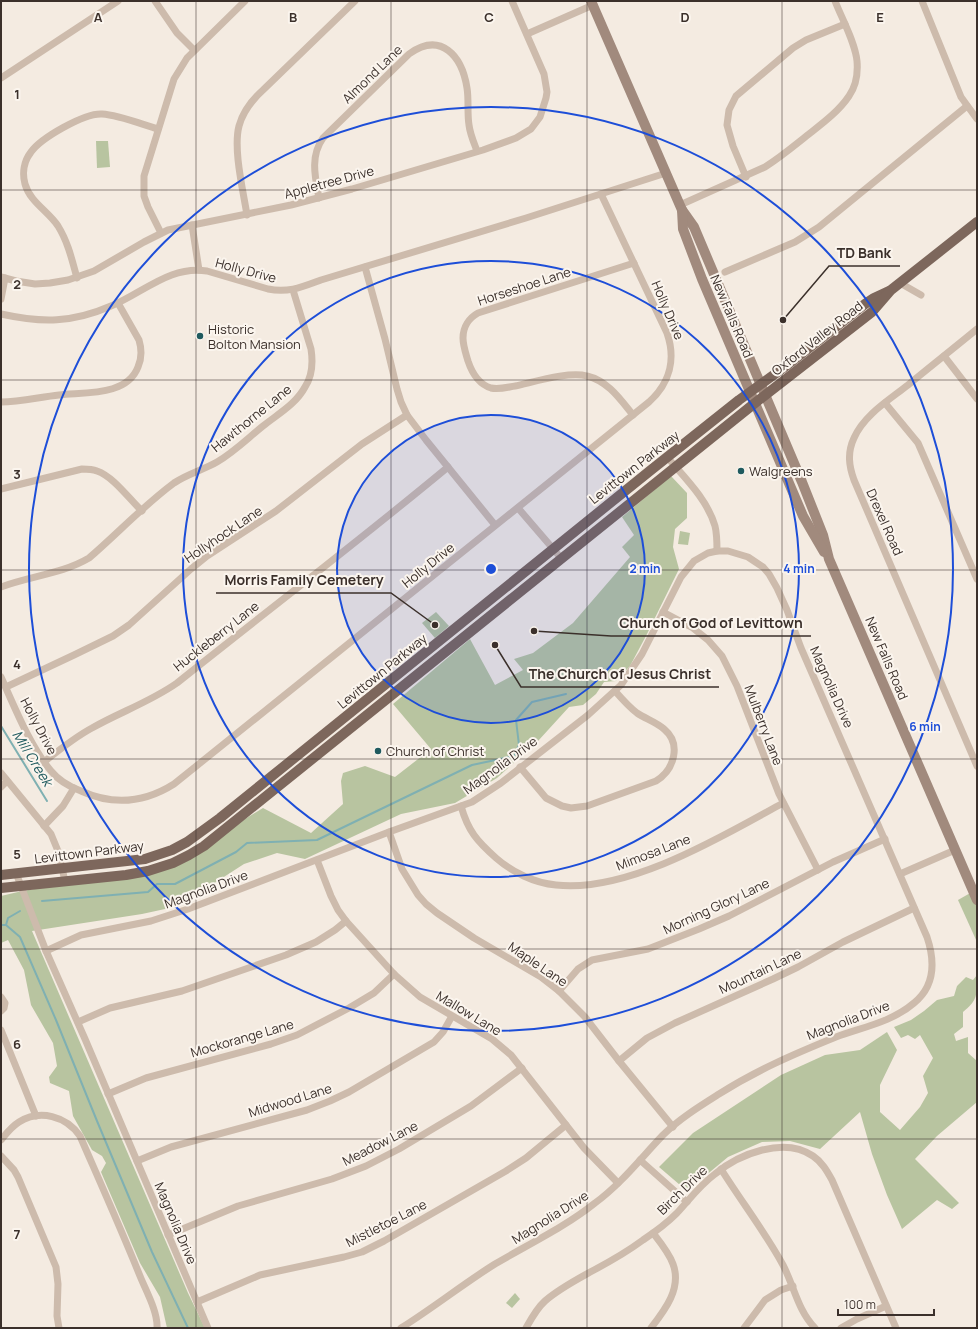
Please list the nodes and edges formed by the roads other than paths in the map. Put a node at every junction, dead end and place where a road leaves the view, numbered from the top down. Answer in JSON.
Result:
{"nodes":[{"id":1,"x":118,"y":1,"type":"edge"},
{"id":2,"x":155,"y":1,"type":"edge"},
{"id":3,"x":245,"y":1,"type":"edge"},
{"id":4,"x":354,"y":1,"type":"edge"},
{"id":5,"x":512,"y":1,"type":"edge"},
{"id":6,"x":835,"y":1,"type":"edge"},
{"id":7,"x":922,"y":1,"type":"edge"},
{"id":8,"x":592,"y":3,"type":"edge"},
{"id":9,"x":845,"y":24,"type":"junction"},
{"id":10,"x":527,"y":34,"type":"junction"},
{"id":11,"x":194,"y":50,"type":"junction"},
{"id":12,"x":1,"y":78,"type":"edge"},
{"id":13,"x":967,"y":106,"type":"junction"},
{"id":14,"x":977,"y":119,"type":"edge"},
{"id":15,"x":158,"y":130,"type":"junction"},
{"id":16,"x":476,"y":152,"type":"junction"},
{"id":17,"x":666,"y":173,"type":"junction"},
{"id":18,"x":746,"y":177,"type":"junction"},
{"id":19,"x":601,"y":194,"type":"junction"},
{"id":20,"x":319,"y":198,"type":"junction"},
{"id":21,"x":681,"y":207,"type":"junction"},
{"id":22,"x":247,"y":215,"type":"junction"},
{"id":23,"x":977,"y":222,"type":"edge"},
{"id":24,"x":192,"y":225,"type":"junction"},
{"id":25,"x":161,"y":233,"type":"junction"},
{"id":26,"x":634,"y":263,"type":"junction"},
{"id":27,"x":365,"y":267,"type":"junction"},
{"id":28,"x":199,"y":270,"type":"junction"},
{"id":29,"x":725,"y":272,"type":"dead end"},
{"id":30,"x":3,"y":278,"type":"edge"},
{"id":31,"x":77,"y":278,"type":"junction"},
{"id":32,"x":900,"y":283,"type":"junction"},
{"id":33,"x":293,"y":290,"type":"junction"},
{"id":34,"x":891,"y":290,"type":"junction"},
{"id":35,"x":920,"y":295,"type":"dead end"},
{"id":36,"x":1,"y":299,"type":"edge"},
{"id":37,"x":118,"y":303,"type":"junction"},
{"id":38,"x":1,"y":314,"type":"edge"},
{"id":39,"x":977,"y":329,"type":"edge"},
{"id":40,"x":944,"y":356,"type":"junction"},
{"id":41,"x":760,"y":385,"type":"junction"},
{"id":42,"x":750,"y":392,"type":"junction"},
{"id":43,"x":765,"y":395,"type":"junction"},
{"id":44,"x":977,"y":399,"type":"edge"},
{"id":45,"x":1,"y":402,"type":"edge"},
{"id":46,"x":755,"y":403,"type":"junction"},
{"id":47,"x":885,"y":403,"type":"junction"},
{"id":48,"x":407,"y":415,"type":"junction"},
{"id":49,"x":633,"y":415,"type":"junction"},
{"id":50,"x":667,"y":457,"type":"junction"},
{"id":51,"x":448,"y":467,"type":"junction"},
{"id":52,"x":675,"y":467,"type":"junction"},
{"id":53,"x":1,"y":489,"type":"edge"},
{"id":54,"x":518,"y":508,"type":"junction"},
{"id":55,"x":142,"y":511,"type":"junction"},
{"id":56,"x":495,"y":525,"type":"junction"},
{"id":57,"x":553,"y":549,"type":"junction"},
{"id":58,"x":717,"y":551,"type":"junction"},
{"id":59,"x":561,"y":558,"type":"junction"},
{"id":60,"x":829,"y":559,"type":"junction"},
{"id":61,"x":977,"y":579,"type":"edge"},
{"id":62,"x":1,"y":587,"type":"edge"},
{"id":63,"x":663,"y":612,"type":"junction"},
{"id":64,"x":1,"y":677,"type":"edge"},
{"id":65,"x":6,"y":687,"type":"junction"},
{"id":66,"x":615,"y":691,"type":"junction"},
{"id":67,"x":44,"y":762,"type":"junction"},
{"id":68,"x":977,"y":766,"type":"edge"},
{"id":69,"x":520,"y":767,"type":"junction"},
{"id":70,"x":1,"y":773,"type":"edge"},
{"id":71,"x":7,"y":781,"type":"junction"},
{"id":72,"x":1,"y":787,"type":"edge"},
{"id":73,"x":74,"y":788,"type":"junction"},
{"id":74,"x":783,"y":803,"type":"junction"},
{"id":75,"x":461,"y":806,"type":"junction"},
{"id":76,"x":44,"y":826,"type":"junction"},
{"id":77,"x":389,"y":832,"type":"junction"},
{"id":78,"x":885,"y":839,"type":"junction"},
{"id":79,"x":955,"y":850,"type":"junction"},
{"id":80,"x":317,"y":860,"type":"junction"},
{"id":81,"x":62,"y":869,"type":"junction"},
{"id":82,"x":818,"y":870,"type":"junction"},
{"id":83,"x":16,"y":873,"type":"junction"},
{"id":84,"x":900,"y":874,"type":"junction"},
{"id":85,"x":1,"y":875,"type":"edge"},
{"id":86,"x":65,"y":881,"type":"junction"},
{"id":87,"x":21,"y":885,"type":"junction"},
{"id":88,"x":974,"y":887,"type":"edge"},
{"id":89,"x":1,"y":888,"type":"edge"},
{"id":90,"x":977,"y":900,"type":"edge"},
{"id":91,"x":914,"y":908,"type":"junction"},
{"id":92,"x":346,"y":921,"type":"junction"},
{"id":93,"x":46,"y":951,"type":"junction"},
{"id":94,"x":394,"y":974,"type":"junction"},
{"id":95,"x":558,"y":991,"type":"junction"},
{"id":96,"x":1,"y":997,"type":"edge"},
{"id":97,"x":1,"y":1010,"type":"edge"},
{"id":98,"x":452,"y":1016,"type":"junction"},
{"id":99,"x":78,"y":1022,"type":"junction"},
{"id":100,"x":1,"y":1030,"type":"edge"},
{"id":101,"x":619,"y":1061,"type":"junction"},
{"id":102,"x":522,"y":1068,"type":"junction"},
{"id":103,"x":108,"y":1094,"type":"junction"},
{"id":104,"x":36,"y":1116,"type":"junction"},
{"id":105,"x":566,"y":1125,"type":"junction"},
{"id":106,"x":673,"y":1127,"type":"junction"},
{"id":107,"x":1,"y":1140,"type":"edge"},
{"id":108,"x":1,"y":1156,"type":"edge"},
{"id":109,"x":640,"y":1160,"type":"junction"},
{"id":110,"x":137,"y":1161,"type":"junction"},
{"id":111,"x":721,"y":1169,"type":"junction"},
{"id":112,"x":618,"y":1183,"type":"junction"},
{"id":113,"x":687,"y":1202,"type":"junction"},
{"id":114,"x":653,"y":1233,"type":"junction"},
{"id":115,"x":168,"y":1235,"type":"junction"},
{"id":116,"x":792,"y":1286,"type":"junction"},
{"id":117,"x":197,"y":1302,"type":"junction"},
{"id":118,"x":886,"y":1306,"type":"junction"},
{"id":119,"x":59,"y":1328,"type":"edge"},
{"id":120,"x":157,"y":1328,"type":"edge"},
{"id":121,"x":208,"y":1328,"type":"edge"},
{"id":122,"x":401,"y":1328,"type":"edge"},
{"id":123,"x":526,"y":1328,"type":"edge"},
{"id":124,"x":651,"y":1328,"type":"edge"},
{"id":125,"x":744,"y":1328,"type":"edge"},
{"id":126,"x":815,"y":1328,"type":"edge"},
{"id":127,"x":841,"y":1328,"type":"edge"},
{"id":128,"x":896,"y":1328,"type":"edge"}],
"edges":[{"from":1,"to":12,"type":"street"},
{"from":2,"to":11,"type":"street"},
{"from":3,"to":11,"type":"street"},
{"from":4,"to":22,"type":"street"},
{"from":5,"to":10,"type":"street","name":"Appletree Drive"},
{"from":6,"to":9,"type":"street"},
{"from":7,"to":13,"type":"street"},
{"from":8,"to":10,"type":"street"},
{"from":8,"to":17,"type":"main road","name":"New Falls Road"},
{"from":9,"to":18,"type":"street"},
{"from":9,"to":18,"type":"street"},
{"from":10,"to":16,"type":"street","name":"Appletree Drive"},
{"from":11,"to":15,"type":"street"},
{"from":13,"to":14,"type":"street"},
{"from":13,"to":29,"type":"street"},
{"from":15,"to":25,"type":"street"},
{"from":15,"to":31,"type":"street"},
{"from":16,"to":20,"type":"street","name":"Appletree Drive"},
{"from":16,"to":20,"type":"street","name":"Almond Lane"},
{"from":17,"to":19,"type":"street","name":"Holly Drive"},
{"from":17,"to":21,"type":"main road","name":"New Falls Road"},
{"from":18,"to":21,"type":"street"},
{"from":19,"to":26,"type":"street","name":"Holly Drive"},
{"from":19,"to":27,"type":"street","name":"Holly Drive"},
{"from":20,"to":22,"type":"street","name":"Appletree Drive"},
{"from":21,"to":41,"type":"main road","name":"New Falls Road"},
{"from":21,"to":42,"type":"main road","name":"New Falls Road"},
{"from":22,"to":24,"type":"street","name":"Appletree Drive"},
{"from":23,"to":32,"type":"main road","name":"Oxford Valley Road"},
{"from":24,"to":25,"type":"street","name":"Appletree Drive"},
{"from":24,"to":28,"type":"street"},
{"from":25,"to":31,"type":"street","name":"Appletree Drive"},
{"from":26,"to":49,"type":"street","name":"Holly Drive"},
{"from":26,"to":49,"type":"street","name":"Horseshoe Lane"},
{"from":27,"to":33,"type":"street","name":"Holly Drive"},
{"from":27,"to":48,"type":"street"},
{"from":28,"to":33,"type":"street","name":"Holly Drive"},
{"from":28,"to":37,"type":"street","name":"Holly Drive"},
{"from":30,"to":31,"type":"street","name":"Appletree Drive"},
{"from":30,"to":36,"type":"street"},
{"from":32,"to":34,"type":"main road","name":"Oxford Valley Road"},
{"from":32,"to":35,"type":"street"},
{"from":33,"to":55,"type":"street","name":"Hawthorne Lane"},
{"from":34,"to":41,"type":"main road","name":"Oxford Valley Road"},
{"from":34,"to":43,"type":"main road","name":"Oxford Valley Road"},
{"from":37,"to":38,"type":"street","name":"Holly Drive"},
{"from":37,"to":45,"type":"street"},
{"from":39,"to":40,"type":"street","name":"Drexel Road"},
{"from":40,"to":44,"type":"street"},
{"from":40,"to":47,"type":"street","name":"Drexel Road"},
{"from":41,"to":42,"type":"main road","name":"Levittown Parkway"},
{"from":41,"to":43,"type":"main road","name":"New Falls Road"},
{"from":42,"to":46,"type":"main road","name":"New Falls Road"},
{"from":42,"to":50,"type":"main road","name":"Levittown Parkway"},
{"from":43,"to":46,"type":"main road","name":"Oxford Valley Road"},
{"from":43,"to":60,"type":"main road","name":"New Falls Road"},
{"from":46,"to":52,"type":"main road","name":"Levittown Parkway"},
{"from":46,"to":60,"type":"main road","name":"New Falls Road"},
{"from":47,"to":61,"type":"street"},
{"from":47,"to":68,"type":"street","name":"Drexel Road"},
{"from":48,"to":51,"type":"street"},
{"from":48,"to":65,"type":"street","name":"Hollyhock Lane"},
{"from":49,"to":54,"type":"street","name":"Holly Drive"},
{"from":50,"to":52,"type":"street"},
{"from":50,"to":57,"type":"main road","name":"Levittown Parkway"},
{"from":51,"to":56,"type":"street"},
{"from":51,"to":67,"type":"street","name":"Huckleberry Lane"},
{"from":52,"to":58,"type":"street"},
{"from":52,"to":59,"type":"main road","name":"Levittown Parkway"},
{"from":53,"to":55,"type":"street"},
{"from":54,"to":56,"type":"street","name":"Holly Drive"},
{"from":54,"to":57,"type":"street"},
{"from":55,"to":62,"type":"street","name":"Hawthorne Lane"},
{"from":56,"to":73,"type":"street","name":"Holly Drive"},
{"from":57,"to":59,"type":"street"},
{"from":57,"to":81,"type":"main road","name":"Levittown Parkway"},
{"from":58,"to":63,"type":"street","name":"Magnolia Drive"},
{"from":58,"to":78,"type":"street","name":"Magnolia Drive"},
{"from":59,"to":86,"type":"main road","name":"Levittown Parkway"},
{"from":60,"to":79,"type":"main road","name":"New Falls Road"},
{"from":63,"to":66,"type":"street","name":"Magnolia Drive"},
{"from":63,"to":74,"type":"street","name":"Mulberry Lane"},
{"from":64,"to":65,"type":"street","name":"Holly Drive"},
{"from":65,"to":67,"type":"street","name":"Holly Drive"},
{"from":66,"to":69,"type":"street","name":"Magnolia Drive"},
{"from":66,"to":69,"type":"street"},
{"from":67,"to":73,"type":"street","name":"Holly Drive"},
{"from":69,"to":75,"type":"street","name":"Magnolia Drive"},
{"from":70,"to":71,"type":"street"},
{"from":71,"to":72,"type":"street"},
{"from":71,"to":76,"type":"street"},
{"from":73,"to":76,"type":"street"},
{"from":74,"to":75,"type":"street","name":"Mimosa Lane"},
{"from":74,"to":82,"type":"street","name":"Mulberry Lane"},
{"from":75,"to":77,"type":"street","name":"Magnolia Drive"},
{"from":76,"to":81,"type":"street"},
{"from":77,"to":80,"type":"street","name":"Magnolia Drive"},
{"from":77,"to":95,"type":"street","name":"Maple Lane"},
{"from":78,"to":82,"type":"street","name":"Morning Glory Lane"},
{"from":78,"to":84,"type":"street","name":"Magnolia Drive"},
{"from":79,"to":84,"type":"street"},
{"from":79,"to":88,"type":"main road","name":"New Falls Road"},
{"from":80,"to":92,"type":"street","name":"Mallow Lane"},
{"from":80,"to":93,"type":"street","name":"Magnolia Drive"},
{"from":81,"to":83,"type":"main road","name":"Levittown Parkway"},
{"from":81,"to":86,"type":"street"},
{"from":82,"to":95,"type":"street","name":"Morning Glory Lane"},
{"from":83,"to":85,"type":"main road","name":"Levittown Parkway"},
{"from":83,"to":87,"type":"street","name":"Magnolia Drive"},
{"from":84,"to":91,"type":"street","name":"Magnolia Drive"},
{"from":86,"to":87,"type":"main road","name":"Levittown Parkway"},
{"from":87,"to":89,"type":"main road","name":"Levittown Parkway"},
{"from":87,"to":93,"type":"street","name":"Magnolia Drive"},
{"from":88,"to":90,"type":"main road","name":"New Falls Road"},
{"from":91,"to":101,"type":"street","name":"Mountain Lane"},
{"from":91,"to":106,"type":"street","name":"Magnolia Drive"},
{"from":92,"to":94,"type":"street","name":"Mallow Lane"},
{"from":92,"to":99,"type":"street"},
{"from":93,"to":99,"type":"street","name":"Magnolia Drive"},
{"from":94,"to":98,"type":"street","name":"Mallow Lane"},
{"from":94,"to":103,"type":"street","name":"Mockorange Lane"},
{"from":95,"to":101,"type":"street","name":"Maple Lane"},
{"from":96,"to":97,"type":"street"},
{"from":98,"to":102,"type":"street","name":"Mallow Lane"},
{"from":98,"to":110,"type":"street","name":"Midwood Lane"},
{"from":99,"to":103,"type":"street","name":"Magnolia Drive"},
{"from":100,"to":104,"type":"street"},
{"from":101,"to":106,"type":"street","name":"Maple Lane"},
{"from":102,"to":105,"type":"street","name":"Mallow Lane"},
{"from":102,"to":115,"type":"street","name":"Meadow Lane"},
{"from":103,"to":110,"type":"street","name":"Magnolia Drive"},
{"from":104,"to":107,"type":"street"},
{"from":104,"to":120,"type":"street"},
{"from":105,"to":112,"type":"street","name":"Mallow Lane"},
{"from":105,"to":117,"type":"street","name":"Mistletoe Lane"},
{"from":106,"to":109,"type":"street","name":"Magnolia Drive"},
{"from":108,"to":119,"type":"street"},
{"from":109,"to":112,"type":"street","name":"Magnolia Drive"},
{"from":109,"to":113,"type":"street"},
{"from":110,"to":115,"type":"street","name":"Magnolia Drive"},
{"from":111,"to":113,"type":"street","name":"Birch Drive"},
{"from":111,"to":116,"type":"street"},
{"from":111,"to":118,"type":"street","name":"Birch Drive"},
{"from":112,"to":122,"type":"street","name":"Magnolia Drive"},
{"from":113,"to":114,"type":"street","name":"Birch Drive"},
{"from":114,"to":123,"type":"street","name":"Birch Drive"},
{"from":114,"to":124,"type":"street"},
{"from":115,"to":117,"type":"street","name":"Magnolia Drive"},
{"from":116,"to":125,"type":"street"},
{"from":116,"to":126,"type":"street"},
{"from":117,"to":121,"type":"street","name":"Magnolia Drive"},
{"from":118,"to":127,"type":"street"},
{"from":118,"to":128,"type":"street","name":"Birch Drive"}]}
